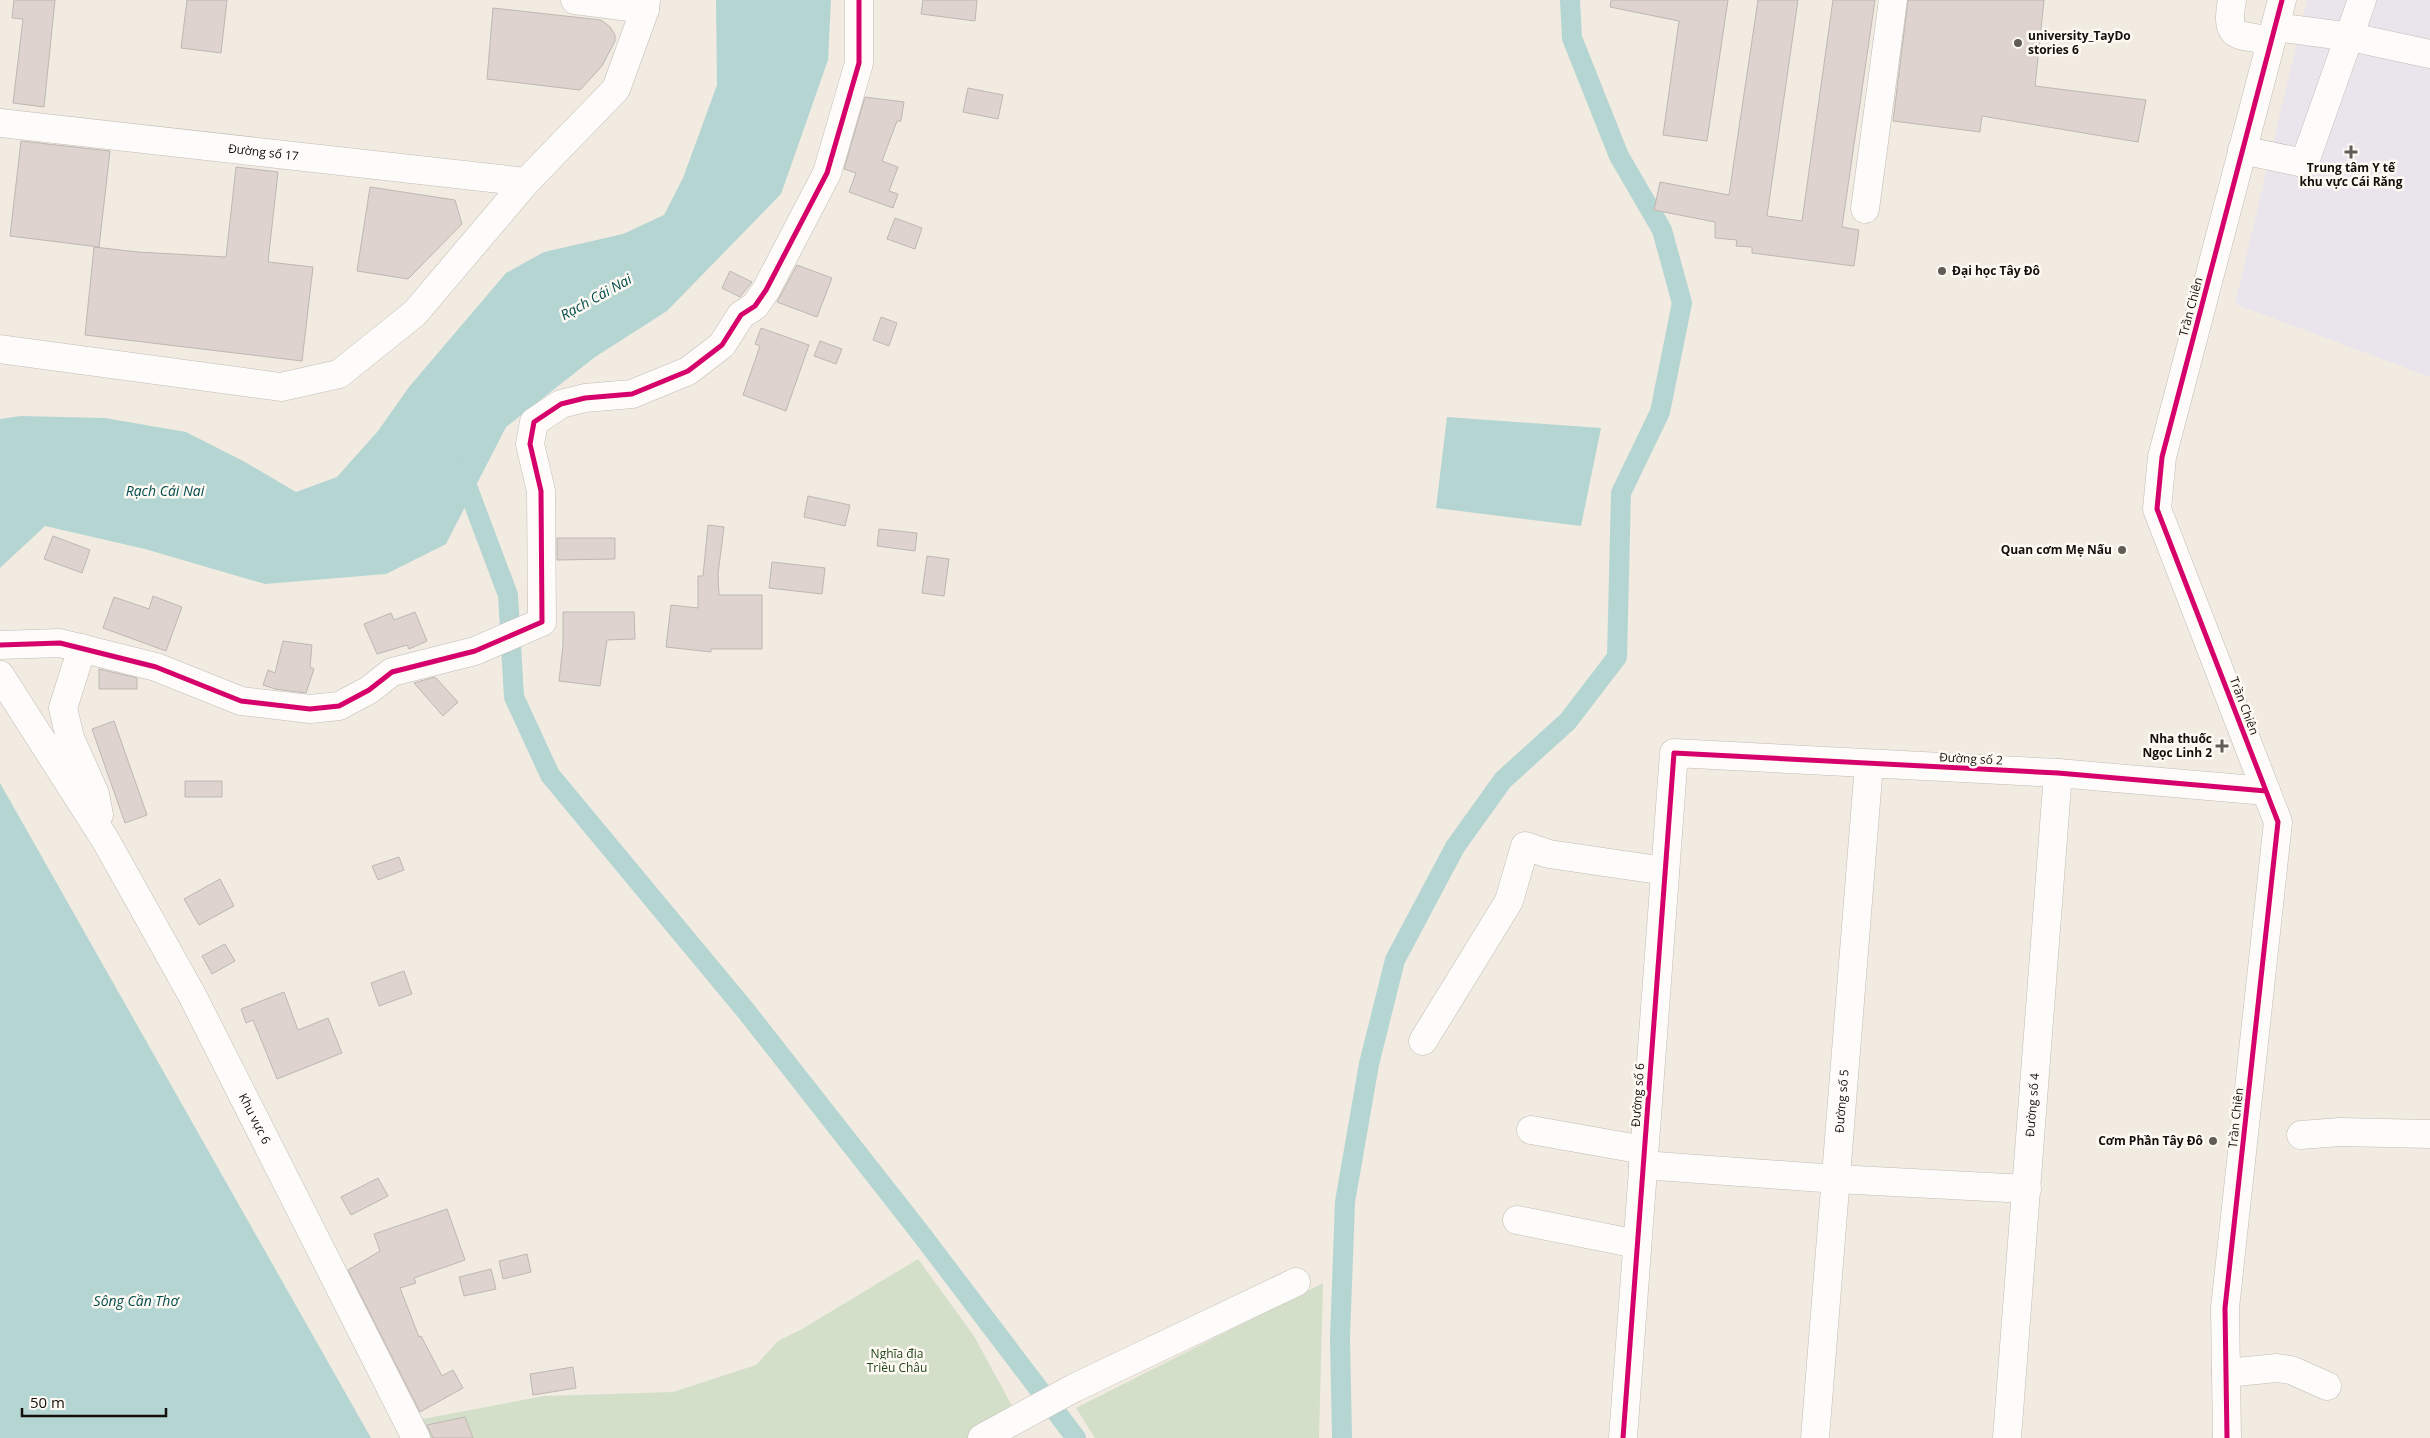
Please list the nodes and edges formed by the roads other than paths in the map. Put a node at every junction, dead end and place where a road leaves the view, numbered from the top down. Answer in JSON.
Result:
{"nodes":[{"id":1,"x":575,"y":0,"type":"edge"},
{"id":2,"x":859,"y":0,"type":"edge"},
{"id":3,"x":1892,"y":0,"type":"edge"},
{"id":4,"x":2232,"y":0,"type":"edge"},
{"id":5,"x":2282,"y":0,"type":"edge"},
{"id":6,"x":2362,"y":0,"type":"edge"},
{"id":7,"x":645,"y":4,"type":"edge"},
{"id":8,"x":2273,"y":34,"type":"junction"},
{"id":9,"x":2351,"y":37,"type":"junction"},
{"id":10,"x":2430,"y":54,"type":"edge"},
{"id":11,"x":0,"y":123,"type":"edge"},
{"id":12,"x":2242,"y":150,"type":"junction"},
{"id":13,"x":526,"y":182,"type":"junction"},
{"id":14,"x":1865,"y":209,"type":"dead end"},
{"id":15,"x":0,"y":349,"type":"edge"},
{"id":16,"x":0,"y":645,"type":"edge"},
{"id":17,"x":82,"y":648,"type":"junction"},
{"id":18,"x":0,"y":675,"type":"edge"},
{"id":19,"x":1674,"y":753,"type":"joint"},
{"id":20,"x":1869,"y":764,"type":"junction"},
{"id":21,"x":2058,"y":773,"type":"junction"},
{"id":22,"x":2266,"y":790,"type":"junction"},
{"id":23,"x":106,"y":841,"type":"junction"},
{"id":24,"x":1665,"y":871,"type":"junction"},
{"id":25,"x":1423,"y":1042,"type":"dead end"},
{"id":26,"x":1531,"y":1130,"type":"dead end"},
{"id":27,"x":2430,"y":1134,"type":"edge"},
{"id":28,"x":2301,"y":1135,"type":"dead end"},
{"id":29,"x":1644,"y":1158,"type":"junction"},
{"id":30,"x":1836,"y":1179,"type":"junction"},
{"id":31,"x":2027,"y":1189,"type":"junction"},
{"id":32,"x":1517,"y":1220,"type":"dead end"},
{"id":33,"x":1637,"y":1244,"type":"junction"},
{"id":34,"x":1296,"y":1282,"type":"dead end"},
{"id":35,"x":2226,"y":1373,"type":"junction"},
{"id":36,"x":2327,"y":1386,"type":"dead end"},
{"id":37,"x":416,"y":1438,"type":"edge"},
{"id":38,"x":982,"y":1438,"type":"edge"},
{"id":39,"x":1622,"y":1438,"type":"edge"},
{"id":40,"x":1815,"y":1438,"type":"edge"},
{"id":41,"x":2007,"y":1438,"type":"edge"},
{"id":42,"x":2227,"y":1438,"type":"edge"}],
"edges":[{"from":1,"to":7,"type":"street"},
{"from":2,"to":17,"type":"street"},
{"from":3,"to":14,"type":"street"},
{"from":4,"to":8,"type":"street"},
{"from":5,"to":8,"type":"street","name":"Trần Chiên"},
{"from":6,"to":9,"type":"street"},
{"from":7,"to":13,"type":"street"},
{"from":8,"to":9,"type":"street"},
{"from":8,"to":12,"type":"street","name":"Trần Chiên"},
{"from":9,"to":10,"type":"street"},
{"from":9,"to":12,"type":"street"},
{"from":11,"to":13,"type":"street","name":"Đường số 17"},
{"from":12,"to":22,"type":"street","name":"Trần Chiên"},
{"from":13,"to":15,"type":"street"},
{"from":16,"to":17,"type":"street"},
{"from":17,"to":23,"type":"street"},
{"from":18,"to":23,"type":"street","name":"Khu vực 6"},
{"from":19,"to":20,"type":"street","name":"Đường số 2"},
{"from":19,"to":24,"type":"street","name":"Đường số 6"},
{"from":20,"to":21,"type":"street","name":"Đường số 2"},
{"from":20,"to":30,"type":"street","name":"Đường số 5"},
{"from":21,"to":22,"type":"street","name":"Đường số 2"},
{"from":21,"to":31,"type":"street","name":"Đường số 4"},
{"from":22,"to":35,"type":"street","name":"Trần Chiên"},
{"from":23,"to":37,"type":"street","name":"Khu vực 6"},
{"from":24,"to":25,"type":"street"},
{"from":24,"to":29,"type":"street","name":"Đường số 6"},
{"from":26,"to":29,"type":"street"},
{"from":27,"to":28,"type":"street"},
{"from":29,"to":30,"type":"street"},
{"from":29,"to":33,"type":"street","name":"Đường số 6"},
{"from":30,"to":31,"type":"street"},
{"from":30,"to":40,"type":"street","name":"Đường số 5"},
{"from":31,"to":41,"type":"street","name":"Đường số 4"},
{"from":32,"to":33,"type":"street"},
{"from":33,"to":39,"type":"street","name":"Đường số 6"},
{"from":34,"to":38,"type":"street"},
{"from":35,"to":36,"type":"street"},
{"from":35,"to":42,"type":"street","name":"Trần Chiên"}]}
